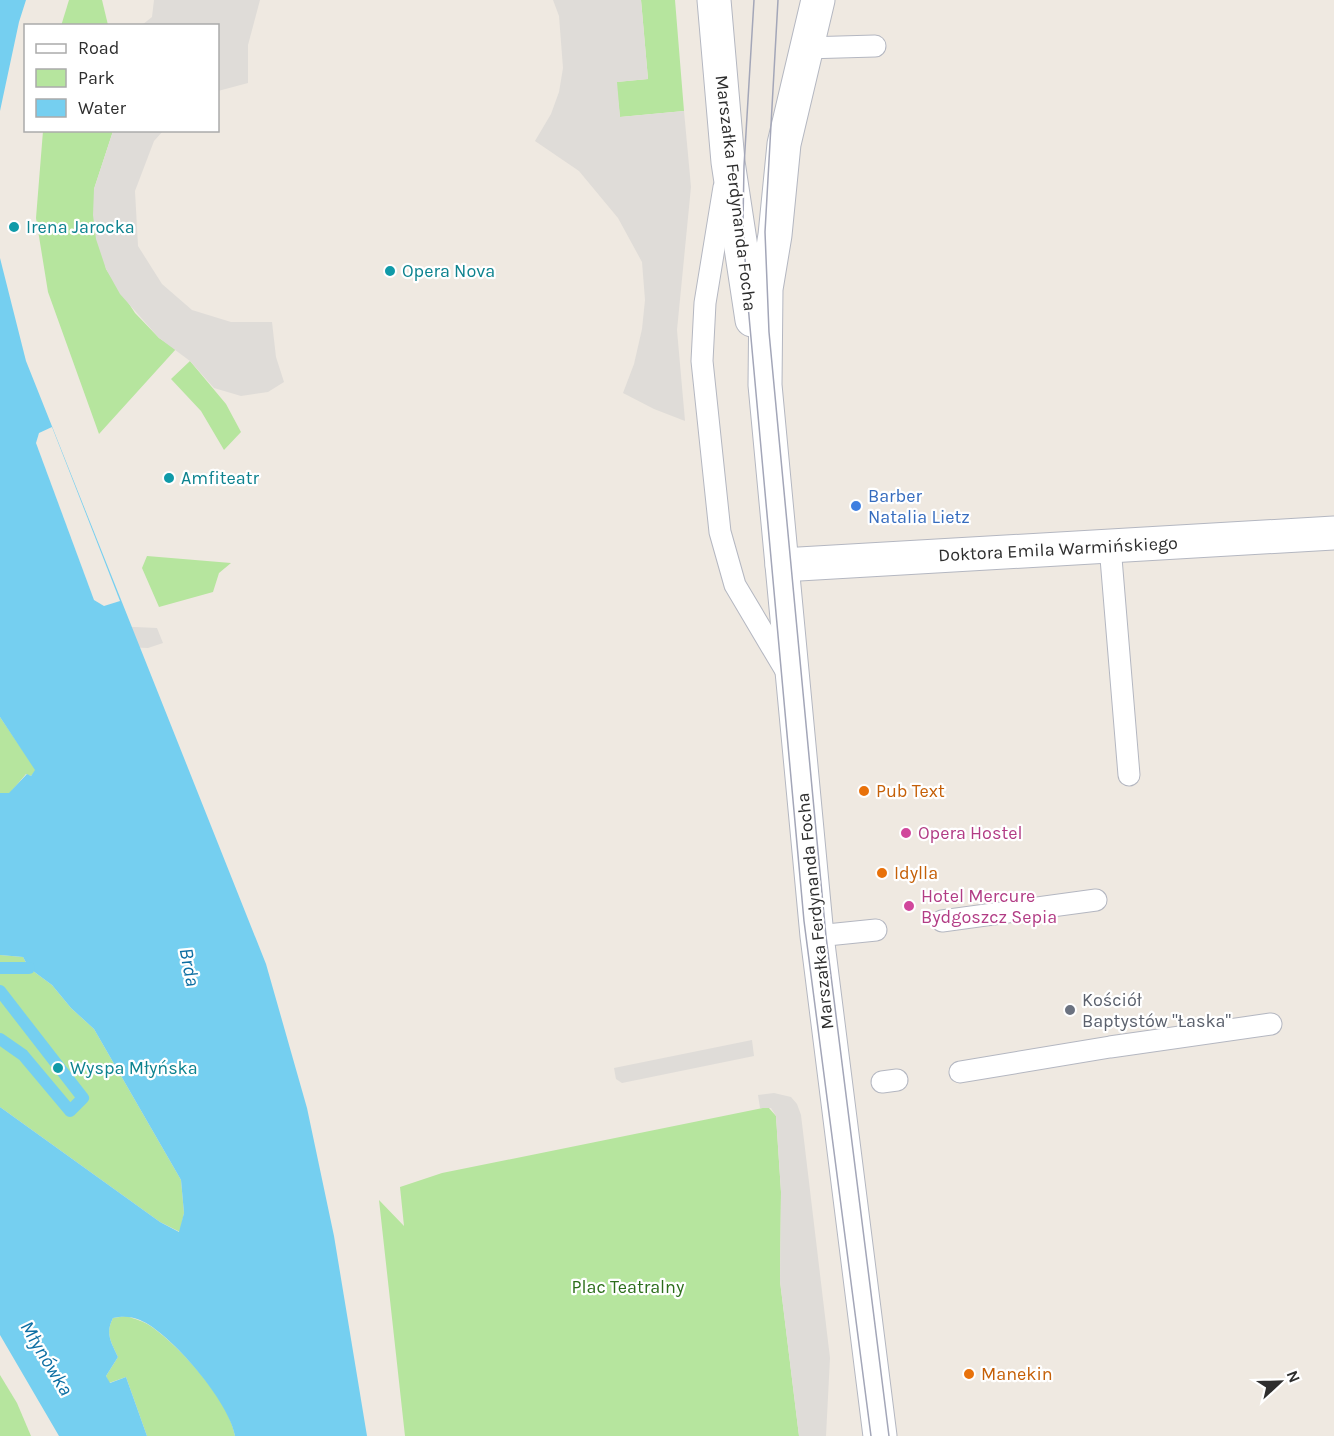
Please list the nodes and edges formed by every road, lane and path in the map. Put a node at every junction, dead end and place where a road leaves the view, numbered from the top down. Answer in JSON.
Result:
{"nodes":[{"id":1,"x":714,"y":0,"type":"edge"},
{"id":2,"x":818,"y":0,"type":"edge"},
{"id":3,"x":875,"y":46,"type":"dead end"},
{"id":4,"x":805,"y":48,"type":"junction"},
{"id":5,"x":728,"y":162,"type":"junction"},
{"id":6,"x":765,"y":385,"type":"junction"},
{"id":7,"x":1334,"y":533,"type":"edge"},
{"id":8,"x":1110,"y":546,"type":"junction"},
{"id":9,"x":782,"y":565,"type":"junction"},
{"id":10,"x":791,"y":680,"type":"junction"},
{"id":11,"x":1129,"y":775,"type":"dead end"},
{"id":12,"x":1096,"y":900,"type":"dead end"},
{"id":13,"x":942,"y":921,"type":"dead end"},
{"id":14,"x":876,"y":930,"type":"dead end"},
{"id":15,"x":817,"y":936,"type":"junction"},
{"id":16,"x":1271,"y":1024,"type":"dead end"},
{"id":17,"x":960,"y":1072,"type":"dead end"},
{"id":18,"x":880,"y":1436,"type":"edge"}],
"edges":[{"from":1,"to":5,"type":"street","name":"Marszałka Ferdynanda Focha"},
{"from":2,"to":4,"type":"street","name":"Marszałka Ferdynanda Focha"},
{"from":3,"to":4,"type":"lane"},
{"from":4,"to":6,"type":"street","name":"Marszałka Ferdynanda Focha"},
{"from":5,"to":6,"type":"street","name":"Marszałka Ferdynanda Focha"},
{"from":5,"to":10,"type":"lane"},
{"from":6,"to":9,"type":"street","name":"Marszałka Ferdynanda Focha"},
{"from":7,"to":8,"type":"street","name":"Doktora Emila Warmińskiego"},
{"from":8,"to":9,"type":"street","name":"Doktora Emila Warmińskiego"},
{"from":8,"to":11,"type":"lane"},
{"from":9,"to":10,"type":"street","name":"Marszałka Ferdynanda Focha"},
{"from":10,"to":15,"type":"street","name":"Marszałka Ferdynanda Focha"},
{"from":12,"to":13,"type":"lane"},
{"from":14,"to":15,"type":"lane"},
{"from":15,"to":18,"type":"street","name":"Marszałka Ferdynanda Focha"},
{"from":16,"to":17,"type":"lane"}]}
